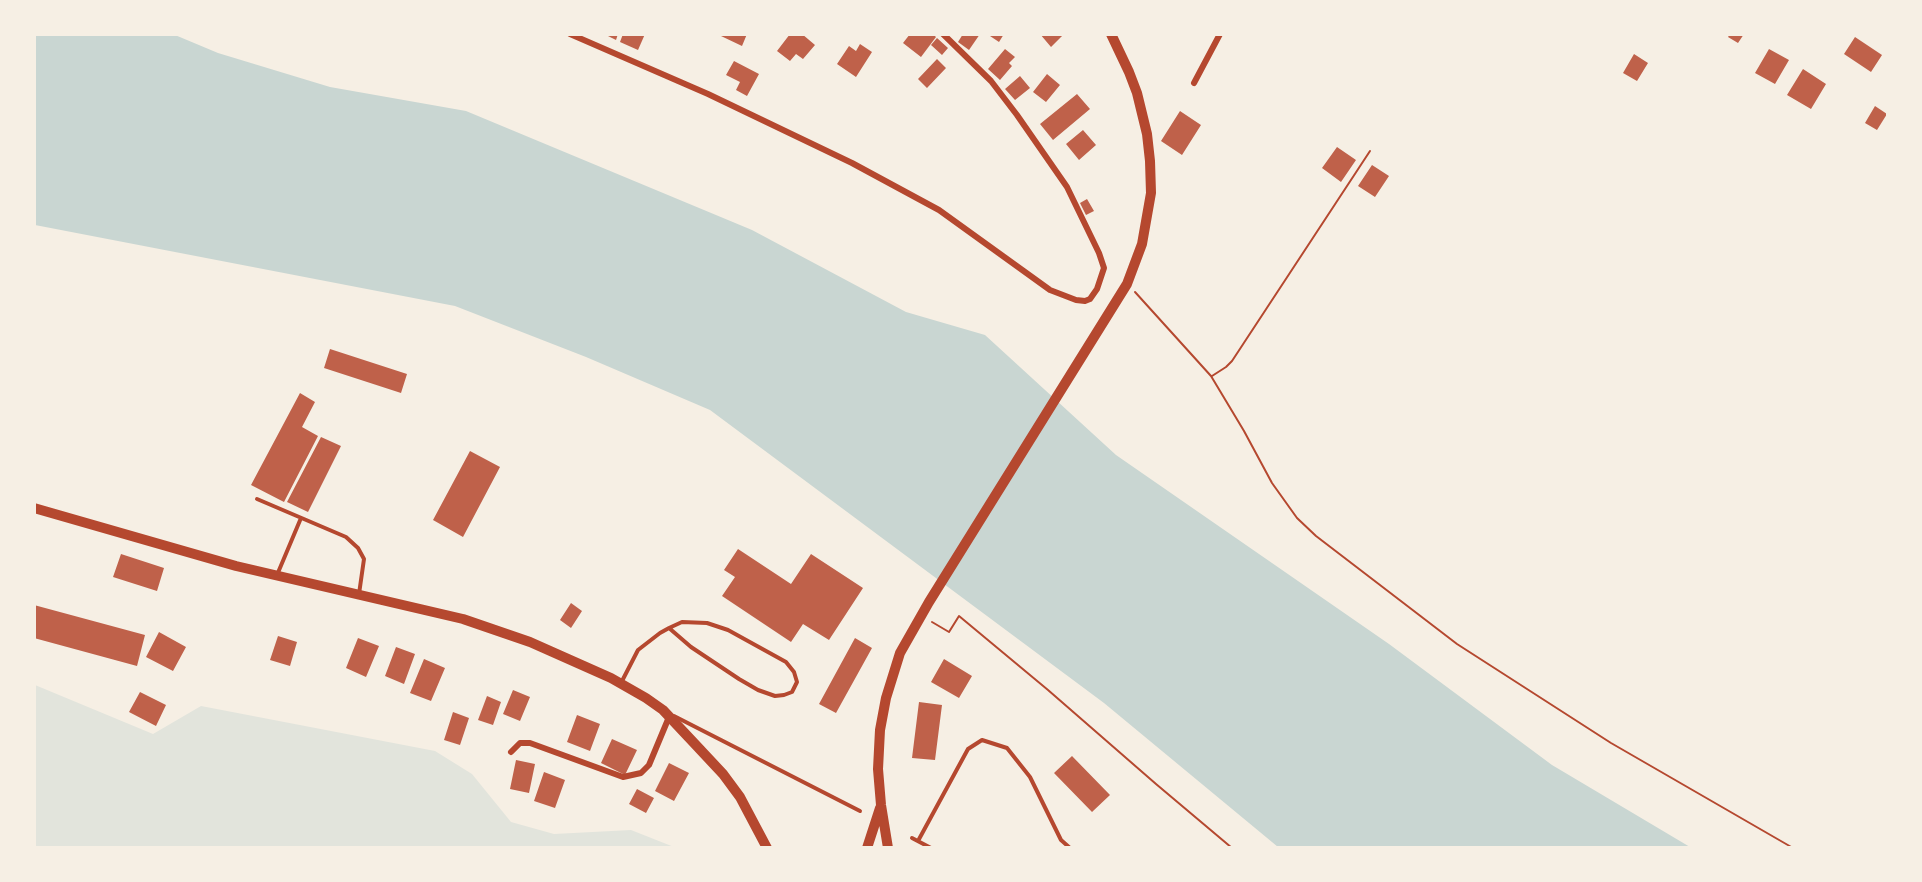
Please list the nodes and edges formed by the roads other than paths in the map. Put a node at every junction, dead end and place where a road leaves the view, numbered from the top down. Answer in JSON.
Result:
{"nodes":[{"id":1,"x":570,"y":34,"type":"edge"},
{"id":2,"x":943,"y":34,"type":"edge"},
{"id":3,"x":1111,"y":34,"type":"edge"},
{"id":4,"x":1220,"y":34,"type":"edge"},
{"id":5,"x":1194,"y":83,"type":"dead end"},
{"id":6,"x":257,"y":499,"type":"dead end"},
{"id":7,"x":34,"y":508,"type":"edge"},
{"id":8,"x":301,"y":518,"type":"junction"},
{"id":9,"x":276,"y":576,"type":"junction"},
{"id":10,"x":359,"y":595,"type":"junction"},
{"id":11,"x":669,"y":628,"type":"junction"},
{"id":12,"x":620,"y":683,"type":"junction"},
{"id":13,"x":666,"y":714,"type":"junction"},
{"id":14,"x":511,"y":752,"type":"dead end"},
{"id":15,"x":881,"y":805,"type":"junction"},
{"id":16,"x":860,"y":811,"type":"dead end"},
{"id":17,"x":912,"y":838,"type":"dead end"},
{"id":18,"x":918,"y":841,"type":"junction"},
{"id":19,"x":767,"y":848,"type":"edge"},
{"id":20,"x":867,"y":848,"type":"edge"},
{"id":21,"x":888,"y":848,"type":"edge"},
{"id":22,"x":931,"y":848,"type":"edge"},
{"id":23,"x":1070,"y":848,"type":"edge"}],
"edges":[{"from":1,"to":2,"type":"street"},
{"from":3,"to":15,"type":"main road"},
{"from":4,"to":5,"type":"street"},
{"from":6,"to":8,"type":"lane"},
{"from":7,"to":9,"type":"main road"},
{"from":8,"to":9,"type":"lane"},
{"from":8,"to":10,"type":"lane"},
{"from":9,"to":10,"type":"main road"},
{"from":10,"to":12,"type":"main road"},
{"from":11,"to":11,"type":"lane"},
{"from":11,"to":12,"type":"lane"},
{"from":12,"to":13,"type":"main road"},
{"from":13,"to":14,"type":"street"},
{"from":13,"to":16,"type":"lane"},
{"from":13,"to":19,"type":"main road"},
{"from":15,"to":20,"type":"main road"},
{"from":15,"to":21,"type":"main road"},
{"from":17,"to":18,"type":"lane"},
{"from":18,"to":22,"type":"lane"},
{"from":18,"to":23,"type":"lane"}]}
